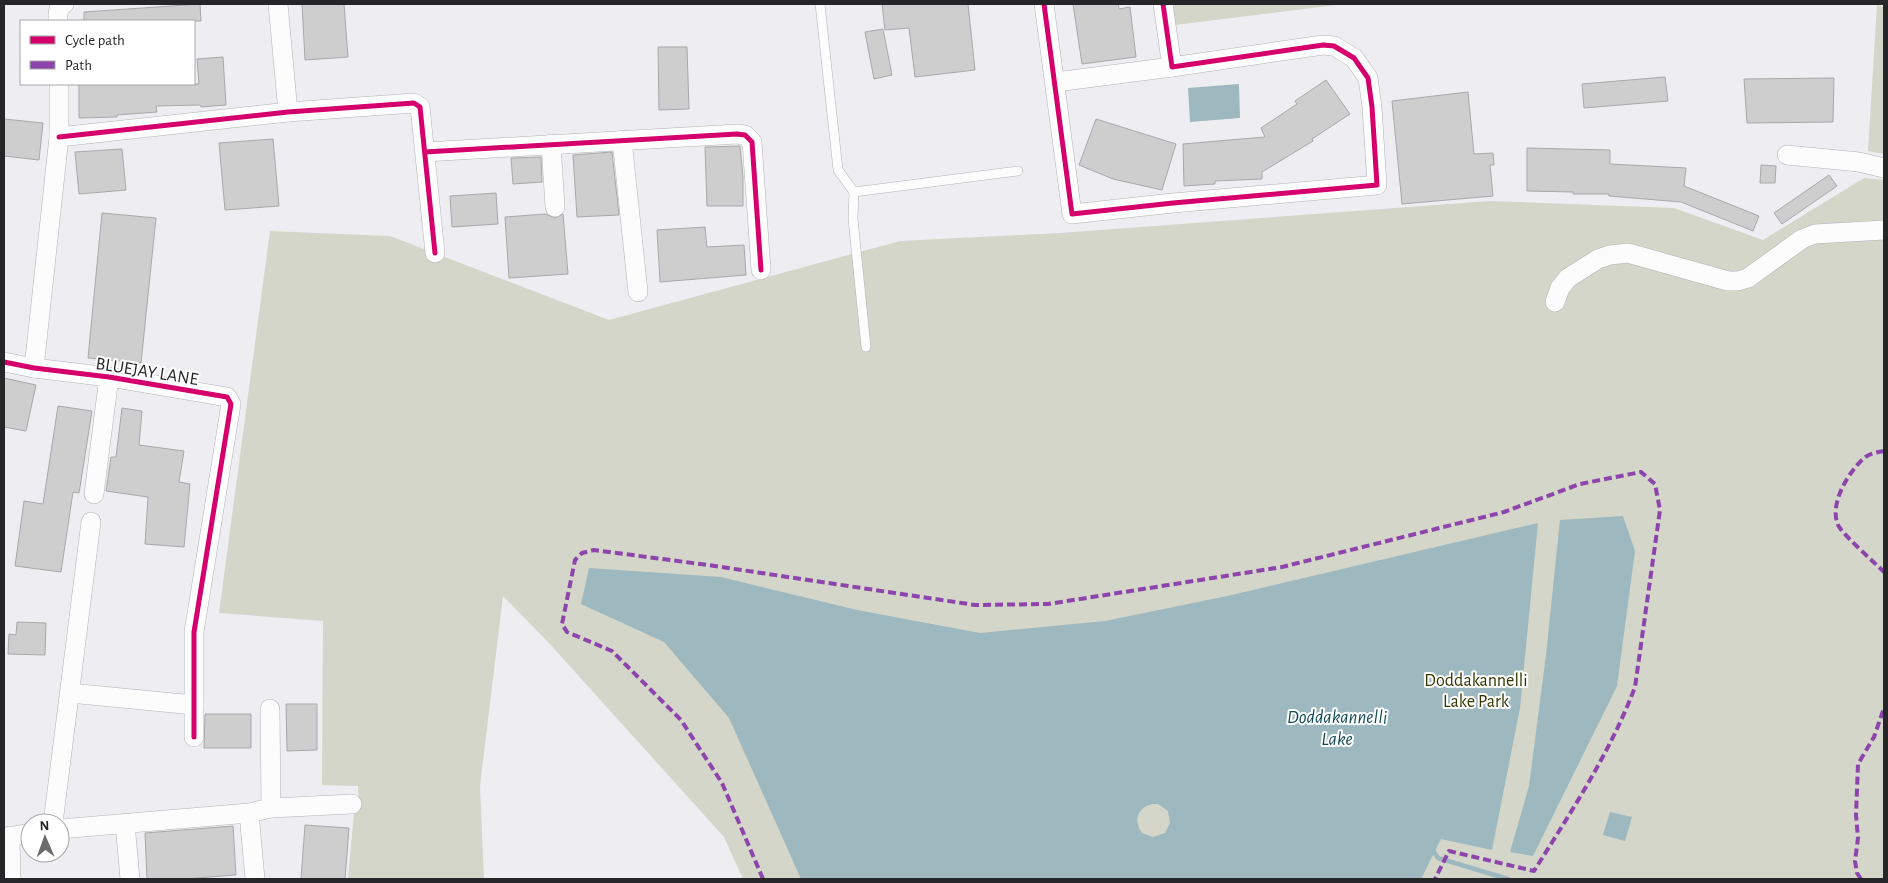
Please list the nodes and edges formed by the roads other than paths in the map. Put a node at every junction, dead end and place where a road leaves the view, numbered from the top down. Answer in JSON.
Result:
{"nodes":[{"id":1,"x":64,"y":4,"type":"edge"},
{"id":2,"x":278,"y":4,"type":"edge"},
{"id":3,"x":820,"y":4,"type":"edge"},
{"id":4,"x":1044,"y":4,"type":"edge"},
{"id":5,"x":1163,"y":4,"type":"edge"},
{"id":6,"x":58,"y":20,"type":"edge"},
{"id":7,"x":1172,"y":67,"type":"junction"},
{"id":8,"x":1056,"y":82,"type":"junction"},
{"id":9,"x":59,"y":85,"type":"edge"},
{"id":10,"x":288,"y":112,"type":"junction"},
{"id":11,"x":59,"y":136,"type":"junction"},
{"id":12,"x":622,"y":140,"type":"junction"},
{"id":13,"x":551,"y":144,"type":"junction"},
{"id":14,"x":425,"y":152,"type":"junction"},
{"id":15,"x":1787,"y":155,"type":"dead end"},
{"id":16,"x":1884,"y":168,"type":"edge"},
{"id":17,"x":1018,"y":171,"type":"dead end"},
{"id":18,"x":854,"y":192,"type":"junction"},
{"id":19,"x":556,"y":207,"type":"dead end"},
{"id":20,"x":1884,"y":230,"type":"edge"},
{"id":21,"x":434,"y":253,"type":"dead end"},
{"id":22,"x":762,"y":270,"type":"dead end"},
{"id":23,"x":638,"y":292,"type":"dead end"},
{"id":24,"x":1555,"y":302,"type":"dead end"},
{"id":25,"x":866,"y":347,"type":"dead end"},
{"id":26,"x":4,"y":362,"type":"edge"},
{"id":27,"x":34,"y":368,"type":"junction"},
{"id":28,"x":109,"y":378,"type":"junction"},
{"id":29,"x":94,"y":494,"type":"dead end"},
{"id":30,"x":91,"y":522,"type":"dead end"},
{"id":31,"x":70,"y":693,"type":"junction"},
{"id":32,"x":194,"y":705,"type":"junction"},
{"id":33,"x":270,"y":709,"type":"dead end"},
{"id":34,"x":194,"y":737,"type":"dead end"},
{"id":35,"x":352,"y":804,"type":"dead end"},
{"id":36,"x":271,"y":808,"type":"junction"},
{"id":37,"x":54,"y":813,"type":"edge"},
{"id":38,"x":249,"y":813,"type":"junction"},
{"id":39,"x":125,"y":824,"type":"junction"},
{"id":40,"x":70,"y":828,"type":"edge"},
{"id":41,"x":20,"y":835,"type":"edge"},
{"id":42,"x":7,"y":837,"type":"edge"},
{"id":43,"x":11,"y":879,"type":"edge"},
{"id":44,"x":130,"y":879,"type":"edge"},
{"id":45,"x":255,"y":879,"type":"edge"}],
"edges":[{"from":1,"to":6,"type":"street"},
{"from":2,"to":10,"type":"street"},
{"from":3,"to":18,"type":"lane"},
{"from":4,"to":8,"type":"street"},
{"from":5,"to":7,"type":"street"},
{"from":7,"to":8,"type":"street"},
{"from":7,"to":8,"type":"street"},
{"from":9,"to":11,"type":"street"},
{"from":10,"to":11,"type":"street"},
{"from":10,"to":14,"type":"street"},
{"from":11,"to":27,"type":"street"},
{"from":12,"to":13,"type":"street"},
{"from":12,"to":22,"type":"street"},
{"from":12,"to":23,"type":"street"},
{"from":13,"to":14,"type":"street"},
{"from":13,"to":19,"type":"street"},
{"from":14,"to":21,"type":"street"},
{"from":15,"to":16,"type":"street"},
{"from":17,"to":18,"type":"lane"},
{"from":18,"to":25,"type":"lane"},
{"from":20,"to":24,"type":"street"},
{"from":26,"to":27,"type":"street","name":"BLUEJAY LANE"},
{"from":27,"to":28,"type":"street","name":"BLUEJAY LANE"},
{"from":28,"to":29,"type":"street"},
{"from":28,"to":32,"type":"street","name":"BLUEJAY LANE"},
{"from":30,"to":31,"type":"street"},
{"from":31,"to":32,"type":"street"},
{"from":31,"to":37,"type":"street"},
{"from":32,"to":34,"type":"street"},
{"from":33,"to":36,"type":"street"},
{"from":35,"to":36,"type":"street"},
{"from":36,"to":38,"type":"street"},
{"from":38,"to":39,"type":"street"},
{"from":38,"to":45,"type":"street"},
{"from":39,"to":40,"type":"street"},
{"from":39,"to":44,"type":"street"},
{"from":41,"to":42,"type":"street"},
{"from":42,"to":43,"type":"street"}]}
